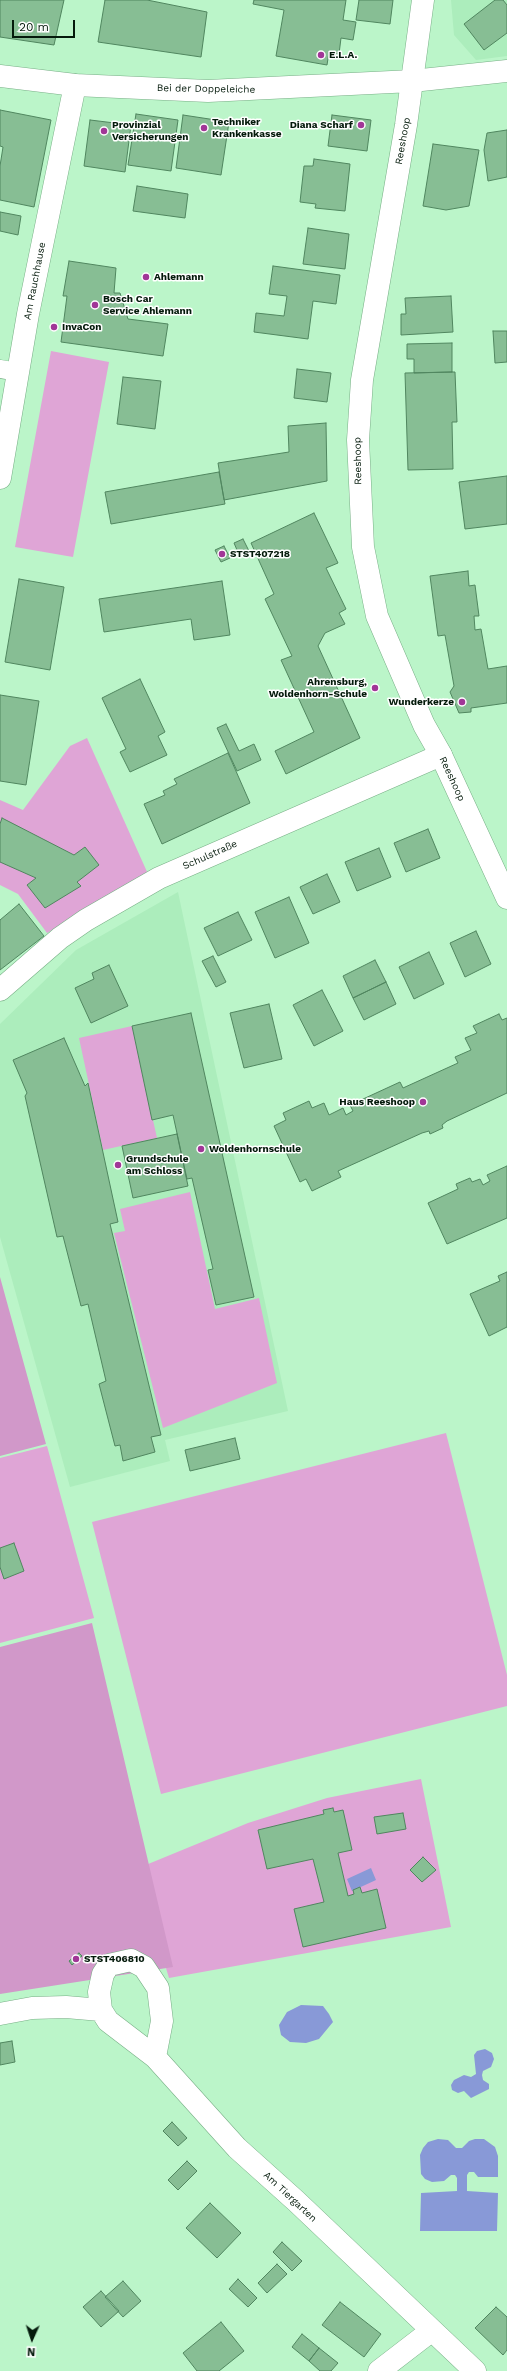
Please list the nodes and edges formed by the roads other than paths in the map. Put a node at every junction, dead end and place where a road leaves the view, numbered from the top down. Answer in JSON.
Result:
{"nodes":[{"id":1,"x":423,"y":0,"type":"edge"},
{"id":2,"x":507,"y":72,"type":"edge"},
{"id":3,"x":0,"y":76,"type":"edge"},
{"id":4,"x":412,"y":81,"type":"junction"},
{"id":5,"x":75,"y":86,"type":"junction"},
{"id":6,"x":9,"y":371,"type":"edge"},
{"id":7,"x":0,"y":478,"type":"edge"},
{"id":8,"x":441,"y":755,"type":"junction"},
{"id":9,"x":507,"y":898,"type":"edge"},
{"id":10,"x":0,"y":990,"type":"edge"},
{"id":11,"x":101,"y":2010,"type":"junction"},
{"id":12,"x":0,"y":2014,"type":"edge"},
{"id":13,"x":155,"y":2057,"type":"junction"},
{"id":14,"x":431,"y":2331,"type":"junction"},
{"id":15,"x":379,"y":2371,"type":"edge"},
{"id":16,"x":476,"y":2371,"type":"edge"}],
"edges":[{"from":1,"to":4,"type":"street","name":"Reeshoop"},
{"from":2,"to":4,"type":"street","name":"Bei der Doppeleiche"},
{"from":3,"to":5,"type":"street","name":"Bei der Doppeleiche"},
{"from":4,"to":5,"type":"street","name":"Bei der Doppeleiche"},
{"from":4,"to":8,"type":"street","name":"Reeshoop"},
{"from":5,"to":6,"type":"street","name":"Am Rauchhause"},
{"from":6,"to":7,"type":"street","name":"Am Rauchhause"},
{"from":8,"to":9,"type":"street","name":"Reeshoop"},
{"from":8,"to":10,"type":"street","name":"Schulstraße"},
{"from":11,"to":12,"type":"street"},
{"from":11,"to":13,"type":"street","name":"Am Tiergarten"},
{"from":11,"to":13,"type":"street"},
{"from":13,"to":14,"type":"street","name":"Am Tiergarten"},
{"from":14,"to":15,"type":"street"},
{"from":14,"to":16,"type":"street","name":"Am Tiergarten"}]}
